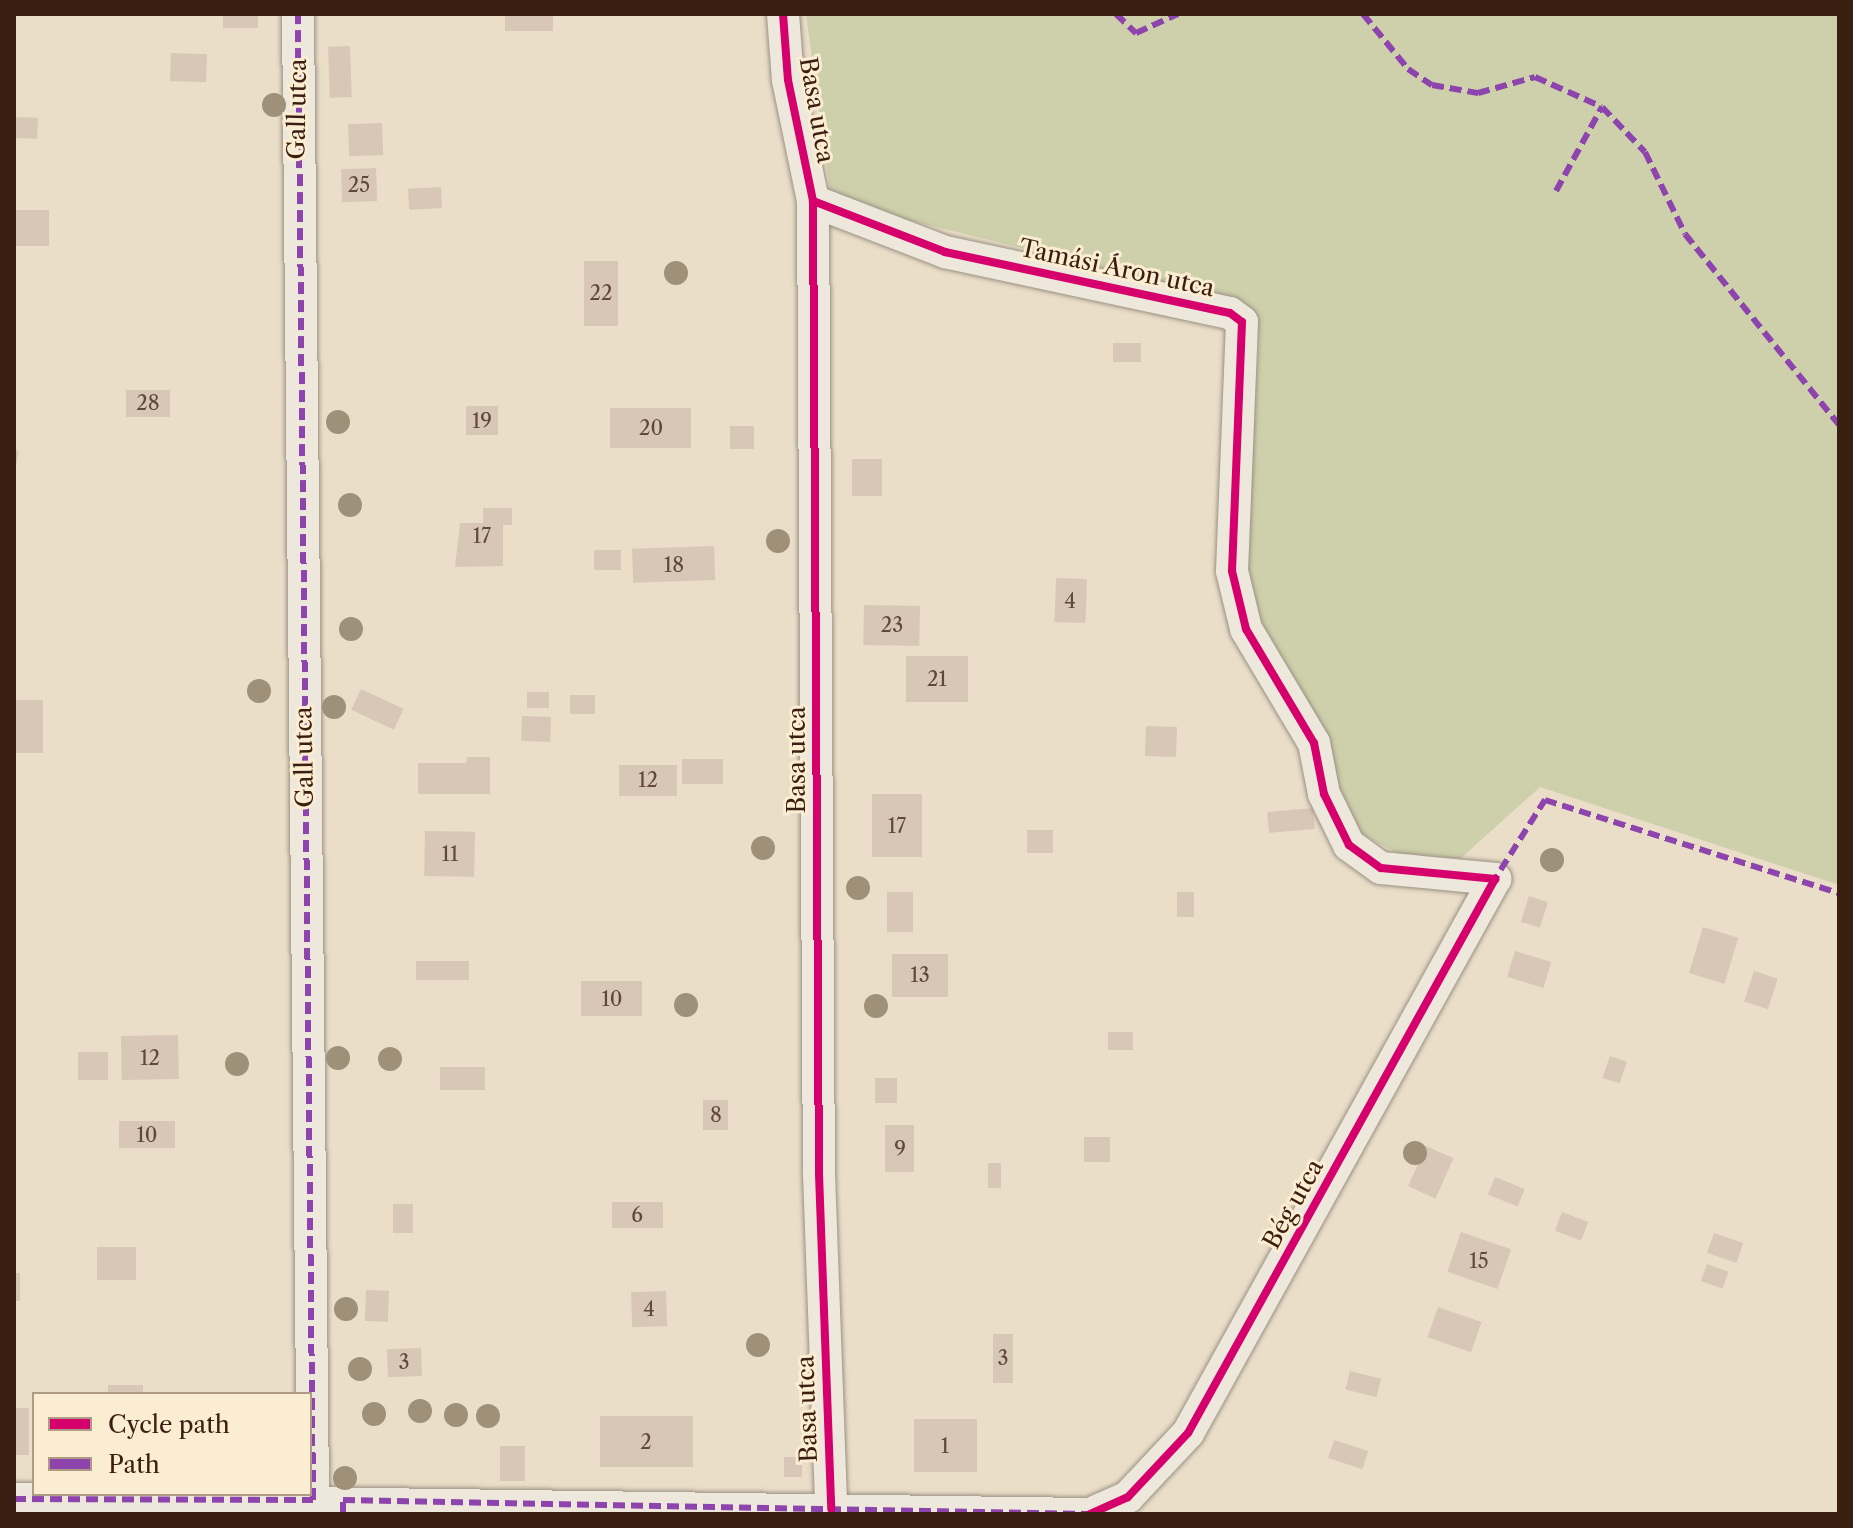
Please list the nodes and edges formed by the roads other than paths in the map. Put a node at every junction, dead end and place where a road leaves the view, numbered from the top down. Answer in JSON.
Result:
{"nodes":[{"id":1,"x":298,"y":14,"type":"edge"},
{"id":2,"x":783,"y":14,"type":"edge"},
{"id":3,"x":813,"y":201,"type":"junction"},
{"id":4,"x":1495,"y":879,"type":"joint"},
{"id":5,"x":14,"y":1499,"type":"edge"},
{"id":6,"x":333,"y":1505,"type":"edge"},
{"id":7,"x":831,"y":1509,"type":"junction"},
{"id":8,"x":1090,"y":1514,"type":"edge"}],
"edges":[{"from":1,"to":6,"type":"street","name":"Gall utca"},
{"from":2,"to":3,"type":"street","name":"Basa utca"},
{"from":3,"to":4,"type":"street","name":"Tamási Áron utca"},
{"from":3,"to":7,"type":"street","name":"Basa utca"},
{"from":4,"to":8,"type":"street","name":"Bég utca"},
{"from":5,"to":6,"type":"street"},
{"from":6,"to":7,"type":"street"},
{"from":7,"to":8,"type":"street"}]}
